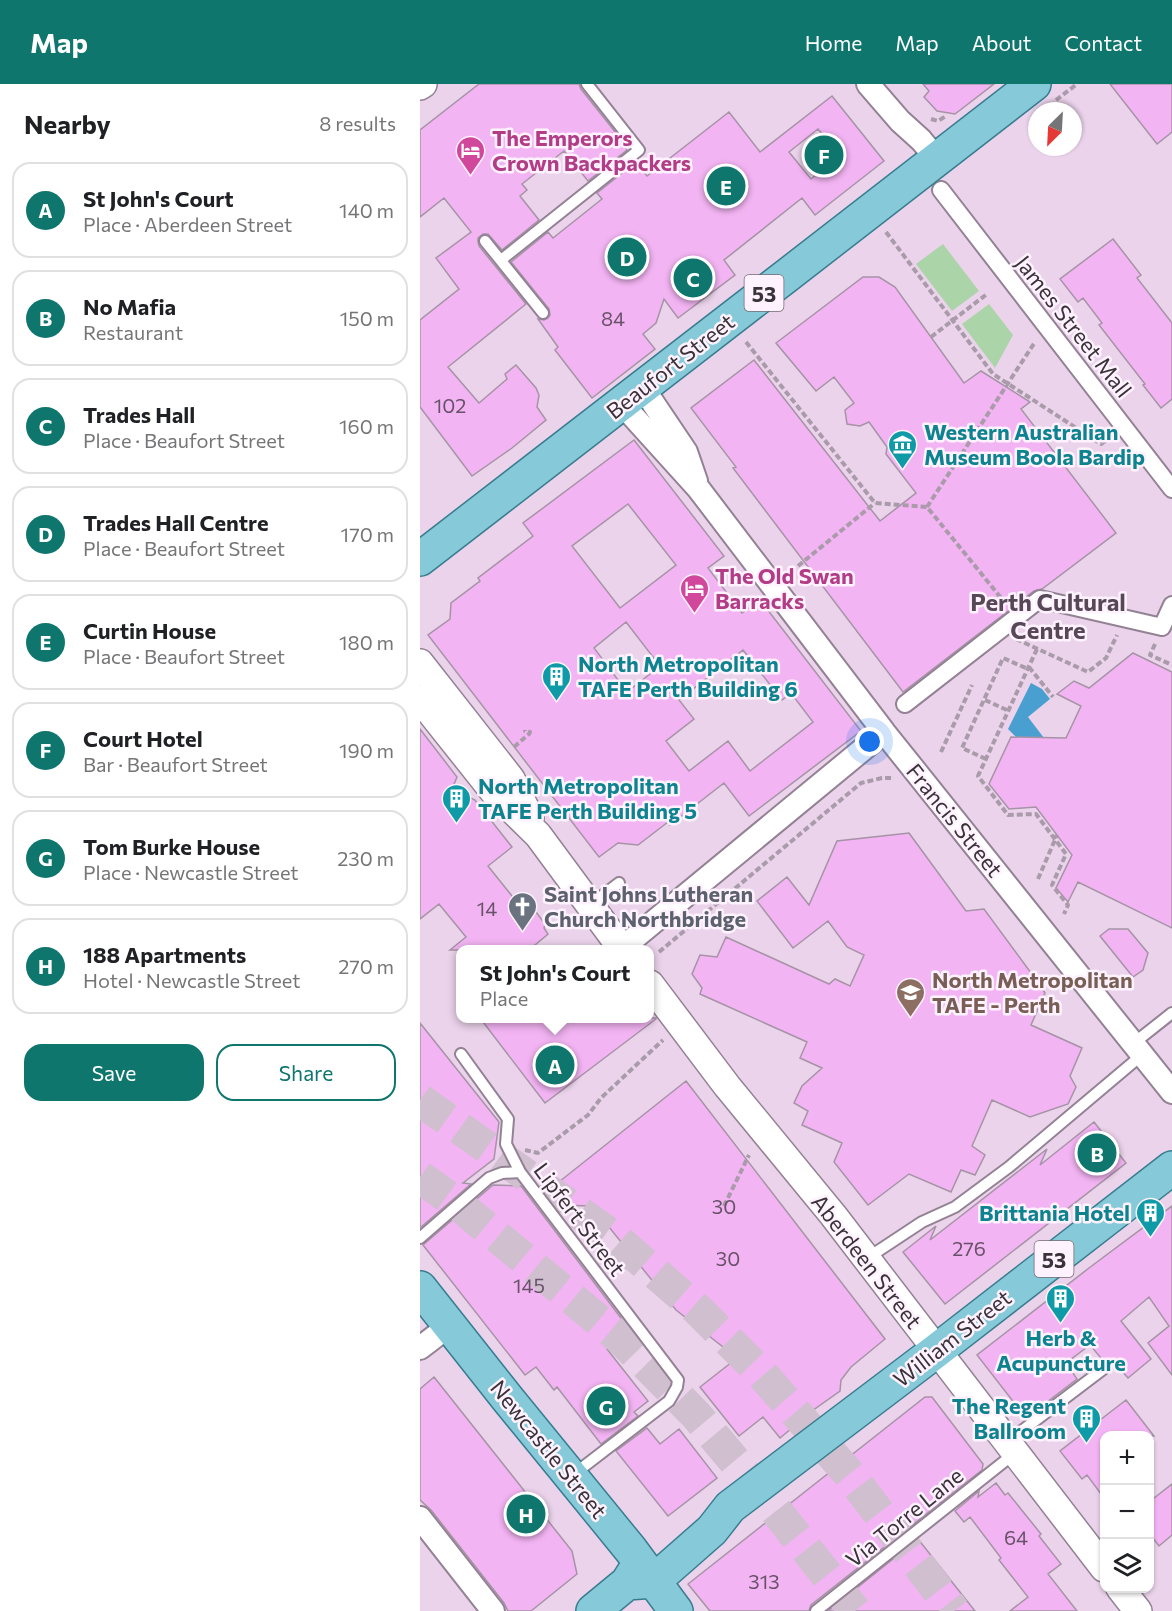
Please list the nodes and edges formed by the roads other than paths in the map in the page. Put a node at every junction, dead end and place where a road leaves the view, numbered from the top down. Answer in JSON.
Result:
{"nodes":[{"id":1,"x":587,"y":84,"type":"edge"},
{"id":2,"x":868,"y":84,"type":"edge"},
{"id":3,"x":1043,"y":94,"type":"edge"},
{"id":4,"x":939,"y":174,"type":"junction"},
{"id":5,"x":485,"y":241,"type":"dead end"},
{"id":6,"x":501,"y":260,"type":"junction"},
{"id":7,"x":543,"y":313,"type":"dead end"},
{"id":8,"x":632,"y":396,"type":"junction"},
{"id":9,"x":1172,"y":489,"type":"edge"},
{"id":10,"x":420,"y":559,"type":"edge"},
{"id":11,"x":1172,"y":605,"type":"edge"},
{"id":12,"x":420,"y":663,"type":"edge"},
{"id":13,"x":420,"y":699,"type":"edge"},
{"id":14,"x":905,"y":704,"type":"dead end"},
{"id":15,"x":884,"y":732,"type":"junction"},
{"id":16,"x":538,"y":835,"type":"junction"},
{"id":17,"x":618,"y":883,"type":"dead end"},
{"id":18,"x":590,"y":905,"type":"junction"},
{"id":19,"x":620,"y":945,"type":"edge"},
{"id":20,"x":628,"y":945,"type":"edge"},
{"id":21,"x":654,"y":989,"type":"edge"},
{"id":22,"x":1172,"y":1013,"type":"edge"},
{"id":23,"x":1138,"y":1048,"type":"junction"},
{"id":24,"x":461,"y":1053,"type":"dead end"},
{"id":25,"x":1172,"y":1092,"type":"edge"},
{"id":26,"x":1172,"y":1168,"type":"edge"},
{"id":27,"x":520,"y":1172,"type":"junction"},
{"id":28,"x":420,"y":1238,"type":"edge"},
{"id":29,"x":866,"y":1259,"type":"junction"},
{"id":30,"x":420,"y":1288,"type":"edge"},
{"id":31,"x":432,"y":1331,"type":"edge"},
{"id":32,"x":936,"y":1351,"type":"junction"},
{"id":33,"x":1102,"y":1370,"type":"dead end"},
{"id":34,"x":1011,"y":1448,"type":"junction"},
{"id":35,"x":572,"y":1477,"type":"junction"},
{"id":36,"x":420,"y":1518,"type":"edge"},
{"id":37,"x":1100,"y":1563,"type":"edge"},
{"id":38,"x":642,"y":1584,"type":"edge"},
{"id":39,"x":1124,"y":1593,"type":"edge"},
{"id":40,"x":493,"y":1611,"type":"edge"},
{"id":41,"x":592,"y":1611,"type":"edge"},
{"id":42,"x":676,"y":1611,"type":"edge"},
{"id":43,"x":816,"y":1611,"type":"edge"},
{"id":44,"x":1138,"y":1611,"type":"edge"}],
"edges":[{"from":1,"to":6,"type":"lane"},
{"from":2,"to":4,"type":"street"},
{"from":3,"to":4,"type":"main road","name":"Beaufort Street","number":"53"},
{"from":4,"to":8,"type":"main road","name":"Beaufort Street","number":"53"},
{"from":4,"to":9,"type":"street","name":"James Street Mall"},
{"from":5,"to":6,"type":"lane"},
{"from":6,"to":7,"type":"lane"},
{"from":8,"to":10,"type":"main road","name":"Beaufort Street","number":"53"},
{"from":8,"to":15,"type":"street","name":"Francis Street"},
{"from":11,"to":14,"type":"street"},
{"from":12,"to":16,"type":"street"},
{"from":13,"to":16,"type":"street"},
{"from":15,"to":20,"type":"street"},
{"from":15,"to":23,"type":"street","name":"Francis Street"},
{"from":16,"to":18,"type":"street"},
{"from":17,"to":18,"type":"lane"},
{"from":18,"to":19,"type":"street"},
{"from":21,"to":29,"type":"street","name":"Aberdeen Street"},
{"from":22,"to":23,"type":"lane"},
{"from":23,"to":25,"type":"street","name":"Francis Street"},
{"from":23,"to":29,"type":"lane"},
{"from":24,"to":27,"type":"lane","name":"Lipfert Street"},
{"from":26,"to":32,"type":"main road","name":"William Street","number":"53"},
{"from":27,"to":28,"type":"lane"},
{"from":27,"to":35,"type":"lane","name":"Lipfert Street"},
{"from":29,"to":32,"type":"street","name":"Aberdeen Street"},
{"from":30,"to":31,"type":"main road","name":"Newcastle Street"},
{"from":31,"to":35,"type":"main road","name":"Newcastle Street"},
{"from":31,"to":38,"type":"main road","name":"Newcastle Street"},
{"from":32,"to":34,"type":"street","name":"Aberdeen Street"},
{"from":32,"to":38,"type":"main road","name":"William Street","number":"53"},
{"from":33,"to":34,"type":"lane","name":"Via Torre Lane"},
{"from":34,"to":37,"type":"street","name":"Aberdeen Street"},
{"from":34,"to":43,"type":"lane","name":"Via Torre Lane"},
{"from":35,"to":38,"type":"main road","name":"Newcastle Street"},
{"from":36,"to":40,"type":"street"},
{"from":38,"to":41,"type":"main road","name":"William Street","number":"53"},
{"from":38,"to":42,"type":"main road","name":"Newcastle Street"},
{"from":39,"to":44,"type":"street"}]}
